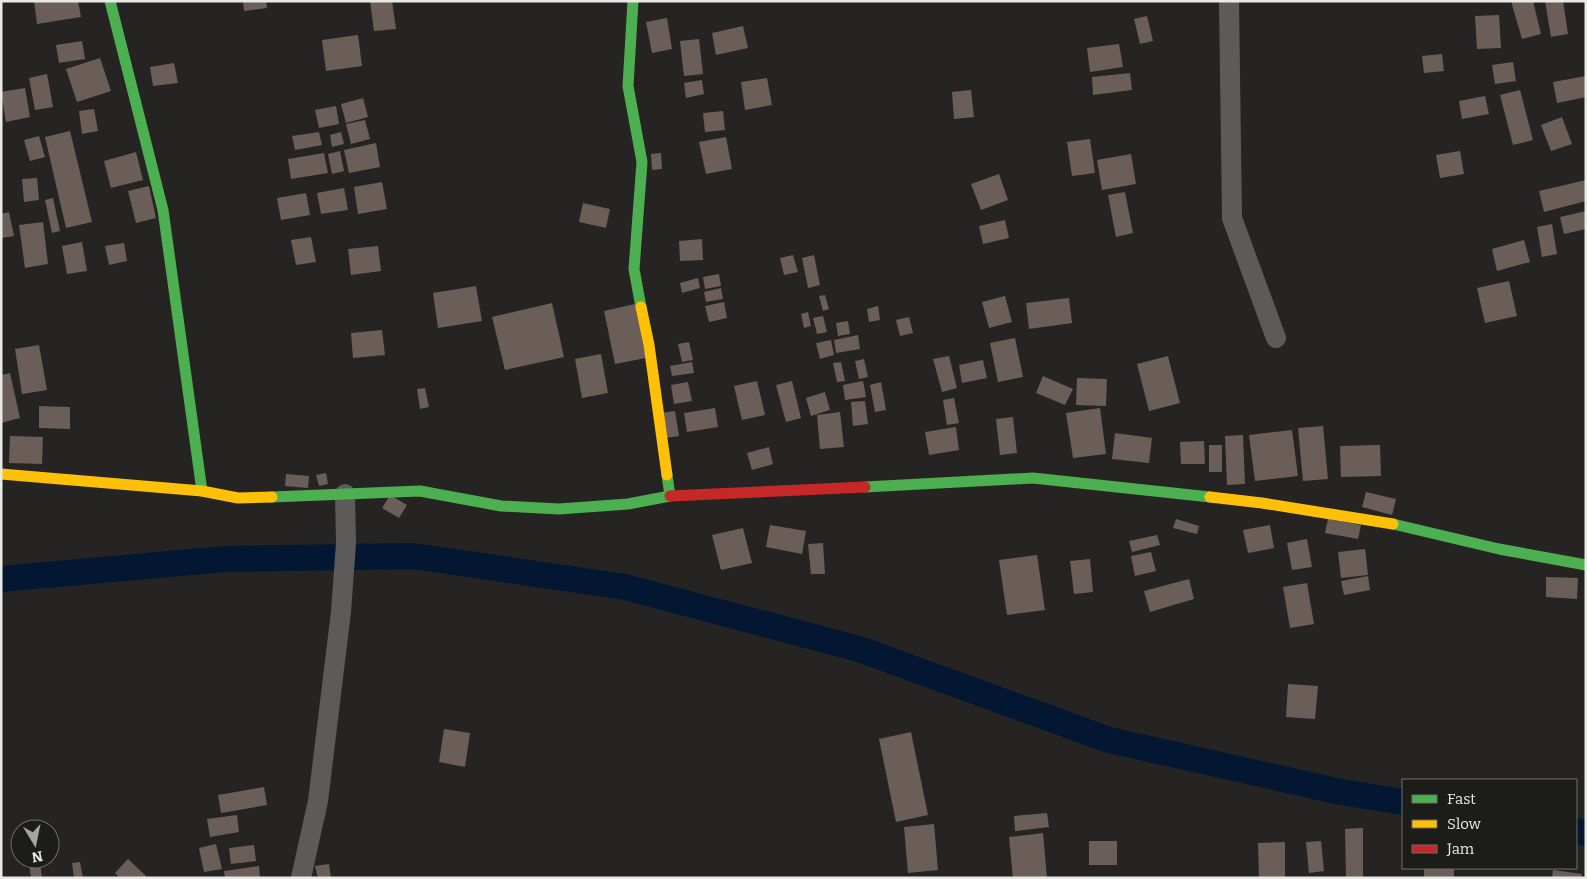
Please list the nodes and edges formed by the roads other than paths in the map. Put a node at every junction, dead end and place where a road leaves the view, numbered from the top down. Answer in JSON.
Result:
{"nodes":[{"id":1,"x":110,"y":1,"type":"edge"},
{"id":2,"x":633,"y":1,"type":"edge"},
{"id":3,"x":1229,"y":1,"type":"edge"},
{"id":4,"x":1276,"y":338,"type":"dead end"},
{"id":5,"x":1,"y":474,"type":"edge"},
{"id":6,"x":202,"y":491,"type":"junction"},
{"id":7,"x":345,"y":494,"type":"junction"},
{"id":8,"x":670,"y":496,"type":"junction"},
{"id":9,"x":1586,"y":565,"type":"edge"},
{"id":10,"x":301,"y":878,"type":"edge"}],
"edges":[{"from":1,"to":6,"type":"street"},
{"from":2,"to":8,"type":"street"},
{"from":3,"to":4,"type":"street"},
{"from":5,"to":6,"type":"street"},
{"from":6,"to":7,"type":"street"},
{"from":7,"to":8,"type":"street"},
{"from":7,"to":10,"type":"street"},
{"from":8,"to":9,"type":"street"}]}
